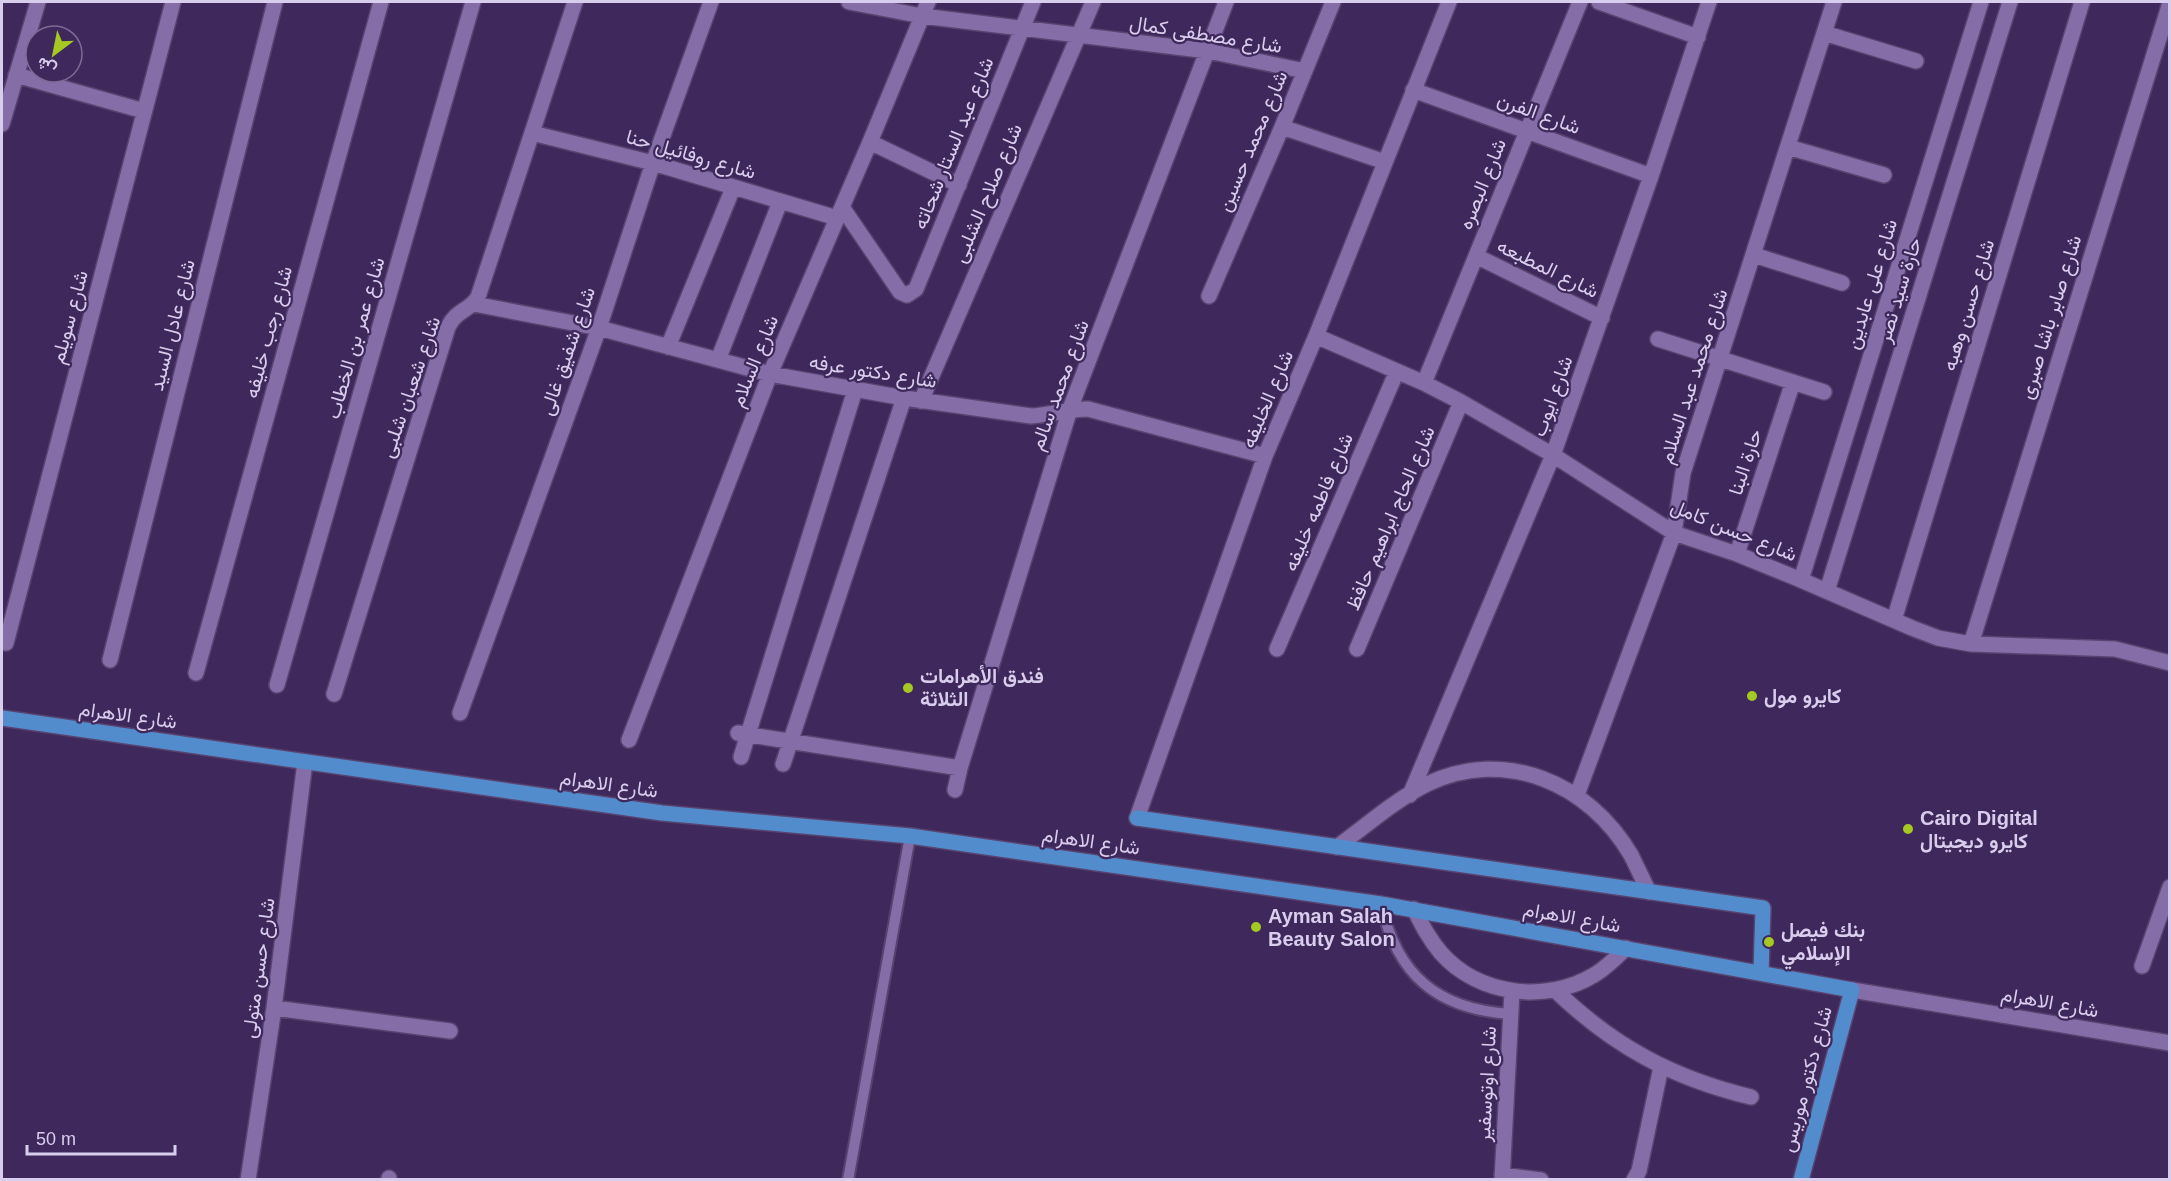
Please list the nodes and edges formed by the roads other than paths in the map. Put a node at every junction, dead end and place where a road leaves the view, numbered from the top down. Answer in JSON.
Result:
{"nodes":[{"id":1,"x":36,"y":2,"type":"edge"},
{"id":2,"x":172,"y":2,"type":"edge"},
{"id":3,"x":275,"y":2,"type":"edge"},
{"id":4,"x":381,"y":2,"type":"edge"},
{"id":5,"x":473,"y":2,"type":"edge"},
{"id":6,"x":575,"y":2,"type":"edge"},
{"id":7,"x":711,"y":2,"type":"edge"},
{"id":8,"x":849,"y":2,"type":"edge"},
{"id":9,"x":928,"y":2,"type":"edge"},
{"id":10,"x":1033,"y":2,"type":"edge"},
{"id":11,"x":1093,"y":2,"type":"edge"},
{"id":12,"x":1226,"y":2,"type":"edge"},
{"id":13,"x":1333,"y":2,"type":"edge"},
{"id":14,"x":1449,"y":2,"type":"edge"},
{"id":15,"x":1580,"y":2,"type":"edge"},
{"id":16,"x":1599,"y":2,"type":"edge"},
{"id":17,"x":1709,"y":2,"type":"edge"},
{"id":18,"x":1834,"y":2,"type":"edge"},
{"id":19,"x":1981,"y":2,"type":"edge"},
{"id":20,"x":2010,"y":2,"type":"edge"},
{"id":21,"x":2082,"y":2,"type":"edge"},
{"id":22,"x":2169,"y":3,"type":"edge"},
{"id":23,"x":922,"y":16,"type":"junction"},
{"id":24,"x":1021,"y":29,"type":"junction"},
{"id":25,"x":1824,"y":33,"type":"junction"},
{"id":26,"x":1077,"y":36,"type":"junction"},
{"id":27,"x":1698,"y":37,"type":"junction"},
{"id":28,"x":1208,"y":51,"type":"junction"},
{"id":29,"x":1916,"y":61,"type":"dead end"},
{"id":30,"x":1305,"y":71,"type":"junction"},
{"id":31,"x":16,"y":75,"type":"junction"},
{"id":32,"x":1413,"y":90,"type":"junction"},
{"id":33,"x":144,"y":111,"type":"junction"},
{"id":34,"x":2,"y":118,"type":"edge"},
{"id":35,"x":1282,"y":127,"type":"junction"},
{"id":36,"x":1527,"y":131,"type":"junction"},
{"id":37,"x":532,"y":133,"type":"junction"},
{"id":38,"x":870,"y":142,"type":"junction"},
{"id":39,"x":1788,"y":147,"type":"junction"},
{"id":40,"x":1385,"y":162,"type":"junction"},
{"id":41,"x":654,"y":163,"type":"junction"},
{"id":42,"x":1884,"y":175,"type":"dead end"},
{"id":43,"x":1651,"y":176,"type":"junction"},
{"id":44,"x":959,"y":185,"type":"junction"},
{"id":45,"x":734,"y":188,"type":"junction"},
{"id":46,"x":780,"y":202,"type":"junction"},
{"id":47,"x":840,"y":213,"type":"junction"},
{"id":48,"x":1754,"y":255,"type":"junction"},
{"id":49,"x":1476,"y":256,"type":"junction"},
{"id":50,"x":1842,"y":283,"type":"dead end"},
{"id":51,"x":1209,"y":296,"type":"dead end"},
{"id":52,"x":474,"y":304,"type":"junction"},
{"id":53,"x":1602,"y":318,"type":"junction"},
{"id":54,"x":599,"y":328,"type":"junction"},
{"id":55,"x":1316,"y":336,"type":"junction"},
{"id":56,"x":1658,"y":339,"type":"dead end"},
{"id":57,"x":668,"y":347,"type":"junction"},
{"id":58,"x":1719,"y":358,"type":"junction"},
{"id":59,"x":718,"y":360,"type":"junction"},
{"id":60,"x":1397,"y":371,"type":"junction"},
{"id":61,"x":770,"y":374,"type":"junction"},
{"id":62,"x":1792,"y":382,"type":"junction"},
{"id":63,"x":1424,"y":383,"type":"junction"},
{"id":64,"x":855,"y":390,"type":"junction"},
{"id":65,"x":1824,"y":392,"type":"dead end"},
{"id":66,"x":904,"y":398,"type":"junction"},
{"id":67,"x":921,"y":401,"type":"junction"},
{"id":68,"x":1461,"y":402,"type":"junction"},
{"id":69,"x":1070,"y":409,"type":"junction"},
{"id":70,"x":1265,"y":456,"type":"junction"},
{"id":71,"x":1553,"y":456,"type":"junction"},
{"id":72,"x":1674,"y":533,"type":"junction"},
{"id":73,"x":1737,"y":555,"type":"junction"},
{"id":74,"x":1801,"y":580,"type":"junction"},
{"id":75,"x":1827,"y":591,"type":"junction"},
{"id":76,"x":1894,"y":620,"type":"junction"},
{"id":77,"x":6,"y":644,"type":"dead end"},
{"id":78,"x":1971,"y":644,"type":"junction"},
{"id":79,"x":1277,"y":649,"type":"dead end"},
{"id":80,"x":1357,"y":649,"type":"dead end"},
{"id":81,"x":110,"y":660,"type":"dead end"},
{"id":82,"x":2169,"y":663,"type":"edge"},
{"id":83,"x":196,"y":673,"type":"dead end"},
{"id":84,"x":277,"y":685,"type":"dead end"},
{"id":85,"x":334,"y":694,"type":"dead end"},
{"id":86,"x":460,"y":713,"type":"dead end"},
{"id":87,"x":2,"y":718,"type":"edge"},
{"id":88,"x":743,"y":734,"type":"junction"},
{"id":89,"x":629,"y":740,"type":"dead end"},
{"id":90,"x":789,"y":743,"type":"junction"},
{"id":91,"x":741,"y":757,"type":"dead end"},
{"id":92,"x":305,"y":762,"type":"junction"},
{"id":93,"x":783,"y":764,"type":"dead end"},
{"id":94,"x":960,"y":768,"type":"junction"},
{"id":95,"x":955,"y":790,"type":"dead end"},
{"id":96,"x":1410,"y":795,"type":"junction"},
{"id":97,"x":1577,"y":795,"type":"junction"},
{"id":98,"x":1137,"y":818,"type":"joint"},
{"id":99,"x":910,"y":836,"type":"junction"},
{"id":100,"x":1337,"y":847,"type":"junction"},
{"id":101,"x":2169,"y":887,"type":"edge"},
{"id":102,"x":1649,"y":892,"type":"junction"},
{"id":103,"x":1381,"y":904,"type":"junction"},
{"id":104,"x":1414,"y":909,"type":"junction"},
{"id":105,"x":1626,"y":948,"type":"junction"},
{"id":106,"x":2142,"y":966,"type":"dead end"},
{"id":107,"x":1761,"y":973,"type":"junction"},
{"id":108,"x":1555,"y":990,"type":"junction"},
{"id":109,"x":1852,"y":990,"type":"junction"},
{"id":110,"x":1512,"y":991,"type":"junction"},
{"id":111,"x":274,"y":1008,"type":"junction"},
{"id":112,"x":1510,"y":1014,"type":"junction"},
{"id":113,"x":450,"y":1031,"type":"dead end"},
{"id":114,"x":2169,"y":1043,"type":"edge"},
{"id":115,"x":1661,"y":1067,"type":"junction"},
{"id":116,"x":1751,"y":1098,"type":"dead end"},
{"id":117,"x":1502,"y":1177,"type":"edge"},
{"id":118,"x":248,"y":1179,"type":"edge"},
{"id":119,"x":848,"y":1179,"type":"edge"},
{"id":120,"x":1541,"y":1179,"type":"edge"},
{"id":121,"x":1634,"y":1179,"type":"edge"},
{"id":122,"x":1801,"y":1179,"type":"edge"}],
"edges":[{"from":1,"to":31,"type":"street"},
{"from":2,"to":33,"type":"street","name":"شارع سويلم"},
{"from":3,"to":81,"type":"street","name":"شارع عادل السيد"},
{"from":4,"to":83,"type":"street","name":"شارع رجب خليفه"},
{"from":5,"to":84,"type":"street","name":"شارع عمر بن الخطاب"},
{"from":6,"to":37,"type":"street","name":"شارع شعبان شلبى"},
{"from":7,"to":41,"type":"street","name":"شارع شفيق غالى"},
{"from":8,"to":23,"type":"street","name":"شارع مصطفى كمال"},
{"from":9,"to":23,"type":"street","name":"شارع السلام"},
{"from":10,"to":24,"type":"street","name":"شارع عبد الستار شحاته"},
{"from":11,"to":26,"type":"street","name":"شارع صلاح الشلبى"},
{"from":12,"to":28,"type":"street","name":"شارع محمد سالم"},
{"from":13,"to":30,"type":"street","name":"شارع محمد حسين"},
{"from":14,"to":32,"type":"street","name":"شارع الخليفه"},
{"from":15,"to":36,"type":"street","name":"شارع البصره"},
{"from":16,"to":27,"type":"street"},
{"from":17,"to":27,"type":"street","name":"شارع ايوب"},
{"from":18,"to":25,"type":"street","name":"شارع محمد عبد السلام"},
{"from":19,"to":74,"type":"street","name":"شارع على عابدين"},
{"from":20,"to":75,"type":"street","name":"حارة سيد نصر"},
{"from":21,"to":76,"type":"street","name":"شارع حسن وهبه"},
{"from":22,"to":78,"type":"street","name":"شارع صابر باشا صبرى"},
{"from":23,"to":24,"type":"street","name":"شارع مصطفى كمال"},
{"from":23,"to":38,"type":"street","name":"شارع السلام"},
{"from":24,"to":26,"type":"street","name":"شارع مصطفى كمال"},
{"from":24,"to":44,"type":"street","name":"شارع عبد الستار شحاته"},
{"from":25,"to":29,"type":"street"},
{"from":25,"to":39,"type":"street","name":"شارع محمد عبد السلام"},
{"from":26,"to":28,"type":"street","name":"شارع مصطفى كمال"},
{"from":26,"to":67,"type":"street","name":"شارع صلاح الشلبى"},
{"from":27,"to":43,"type":"street","name":"شارع ايوب"},
{"from":28,"to":30,"type":"street","name":"شارع مصطفى كمال"},
{"from":28,"to":69,"type":"street","name":"شارع محمد سالم"},
{"from":30,"to":35,"type":"street","name":"شارع محمد حسين"},
{"from":31,"to":33,"type":"street"},
{"from":31,"to":34,"type":"street"},
{"from":32,"to":36,"type":"street","name":"شارع الفرن"},
{"from":32,"to":40,"type":"street","name":"شارع الخليفه"},
{"from":33,"to":77,"type":"street","name":"شارع سويلم"},
{"from":35,"to":40,"type":"street"},
{"from":35,"to":51,"type":"street","name":"شارع محمد حسين"},
{"from":36,"to":43,"type":"street","name":"شارع الفرن"},
{"from":36,"to":49,"type":"street","name":"شارع البصره"},
{"from":37,"to":41,"type":"street","name":"شارع روفائيل حنا"},
{"from":37,"to":52,"type":"street","name":"شارع شعبان شلبى"},
{"from":38,"to":44,"type":"street"},
{"from":38,"to":47,"type":"street","name":"شارع السلام"},
{"from":39,"to":42,"type":"street"},
{"from":39,"to":48,"type":"street","name":"شارع محمد عبد السلام"},
{"from":40,"to":55,"type":"street","name":"شارع الخليفه"},
{"from":41,"to":45,"type":"street","name":"شارع روفائيل حنا"},
{"from":41,"to":54,"type":"street","name":"شارع شفيق غالى"},
{"from":43,"to":53,"type":"street","name":"شارع ايوب"},
{"from":44,"to":47,"type":"street","name":"شارع عبد الستار شحاته"},
{"from":45,"to":46,"type":"street","name":"شارع روفائيل حنا"},
{"from":45,"to":57,"type":"street"},
{"from":46,"to":47,"type":"street","name":"شارع روفائيل حنا"},
{"from":46,"to":59,"type":"street"},
{"from":47,"to":61,"type":"street","name":"شارع السلام"},
{"from":48,"to":50,"type":"street"},
{"from":48,"to":58,"type":"street","name":"شارع محمد عبد السلام"},
{"from":49,"to":53,"type":"street","name":"شارع المطبعه"},
{"from":49,"to":63,"type":"street","name":"شارع البصره"},
{"from":52,"to":54,"type":"street","name":"شارع دكتور عرفه"},
{"from":52,"to":85,"type":"street","name":"شارع شعبان شلبى"},
{"from":53,"to":71,"type":"street","name":"شارع ايوب"},
{"from":54,"to":57,"type":"street","name":"شارع دكتور عرفه"},
{"from":54,"to":86,"type":"street","name":"شارع شفيق غالى"},
{"from":55,"to":60,"type":"street","name":"شارع حسن كامل"},
{"from":55,"to":70,"type":"street","name":"شارع الخليفه"},
{"from":56,"to":58,"type":"street"},
{"from":57,"to":59,"type":"street","name":"شارع دكتور عرفه"},
{"from":58,"to":62,"type":"street"},
{"from":58,"to":72,"type":"street","name":"شارع محمد عبد السلام"},
{"from":59,"to":61,"type":"street","name":"شارع دكتور عرفه"},
{"from":60,"to":63,"type":"street","name":"شارع حسن كامل"},
{"from":60,"to":79,"type":"street","name":"شارع فاطمه خليفه"},
{"from":61,"to":64,"type":"street","name":"شارع دكتور عرفه"},
{"from":61,"to":89,"type":"street","name":"شارع السلام"},
{"from":62,"to":65,"type":"street"},
{"from":62,"to":73,"type":"street","name":"حارة البنا"},
{"from":63,"to":68,"type":"street","name":"شارع حسن كامل"},
{"from":64,"to":66,"type":"street","name":"شارع دكتور عرفه"},
{"from":64,"to":88,"type":"street"},
{"from":66,"to":67,"type":"street","name":"شارع دكتور عرفه"},
{"from":66,"to":90,"type":"street"},
{"from":67,"to":69,"type":"street","name":"شارع دكتور عرفه"},
{"from":68,"to":71,"type":"street","name":"شارع حسن كامل"},
{"from":68,"to":80,"type":"street","name":"شارع الحاج ابراهيم حافظ"},
{"from":69,"to":70,"type":"street","name":"شارع دكتور عرفه"},
{"from":69,"to":94,"type":"street","name":"شارع محمد سالم"},
{"from":70,"to":98,"type":"street","name":"شارع الخليفه"},
{"from":71,"to":72,"type":"street","name":"شارع حسن كامل"},
{"from":71,"to":96,"type":"street","name":"شارع ايوب"},
{"from":72,"to":73,"type":"street","name":"شارع حسن كامل"},
{"from":72,"to":97,"type":"street","name":"شارع محمد عبد السلام"},
{"from":73,"to":74,"type":"street","name":"شارع حسن كامل"},
{"from":74,"to":75,"type":"street","name":"شارع حسن كامل"},
{"from":75,"to":76,"type":"street","name":"شارع حسن كامل"},
{"from":76,"to":78,"type":"street","name":"شارع حسن كامل"},
{"from":78,"to":82,"type":"street","name":"شارع حسن كامل"},
{"from":87,"to":92,"type":"main road","name":"شارع الاهرام"},
{"from":88,"to":90,"type":"street"},
{"from":88,"to":91,"type":"street"},
{"from":90,"to":93,"type":"street"},
{"from":90,"to":94,"type":"street"},
{"from":92,"to":99,"type":"main road","name":"شارع الاهرام"},
{"from":92,"to":111,"type":"street","name":"شارع حسن متولى"},
{"from":94,"to":95,"type":"street","name":"شارع محمد سالم"},
{"from":96,"to":97,"type":"street"},
{"from":96,"to":100,"type":"street"},
{"from":97,"to":102,"type":"street"},
{"from":98,"to":100,"type":"main road","name":"شارع الاهرام"},
{"from":99,"to":103,"type":"main road","name":"شارع الاهرام"},
{"from":99,"to":119,"type":"lane"},
{"from":100,"to":102,"type":"main road","name":"شارع الاهرام"},
{"from":101,"to":106,"type":"street"},
{"from":102,"to":107,"type":"main road","name":"شارع الاهرام"},
{"from":103,"to":104,"type":"main road","name":"شارع الاهرام"},
{"from":103,"to":112,"type":"lane"},
{"from":104,"to":105,"type":"main road","name":"شارع الاهرام"},
{"from":104,"to":110,"type":"street"},
{"from":105,"to":107,"type":"main road","name":"شارع الاهرام"},
{"from":105,"to":108,"type":"street"},
{"from":107,"to":109,"type":"main road","name":"شارع الاهرام"},
{"from":108,"to":110,"type":"street"},
{"from":108,"to":115,"type":"street"},
{"from":109,"to":114,"type":"street","name":"شارع الاهرام"},
{"from":109,"to":122,"type":"main road","name":"شارع دكتور موريس"},
{"from":110,"to":112,"type":"street","name":"شارع اوتوسفير"},
{"from":111,"to":113,"type":"street"},
{"from":111,"to":118,"type":"street","name":"شارع حسن متولى"},
{"from":112,"to":117,"type":"street","name":"شارع اوتوسفير"},
{"from":115,"to":116,"type":"street"},
{"from":115,"to":121,"type":"street"},
{"from":117,"to":120,"type":"street"}]}
